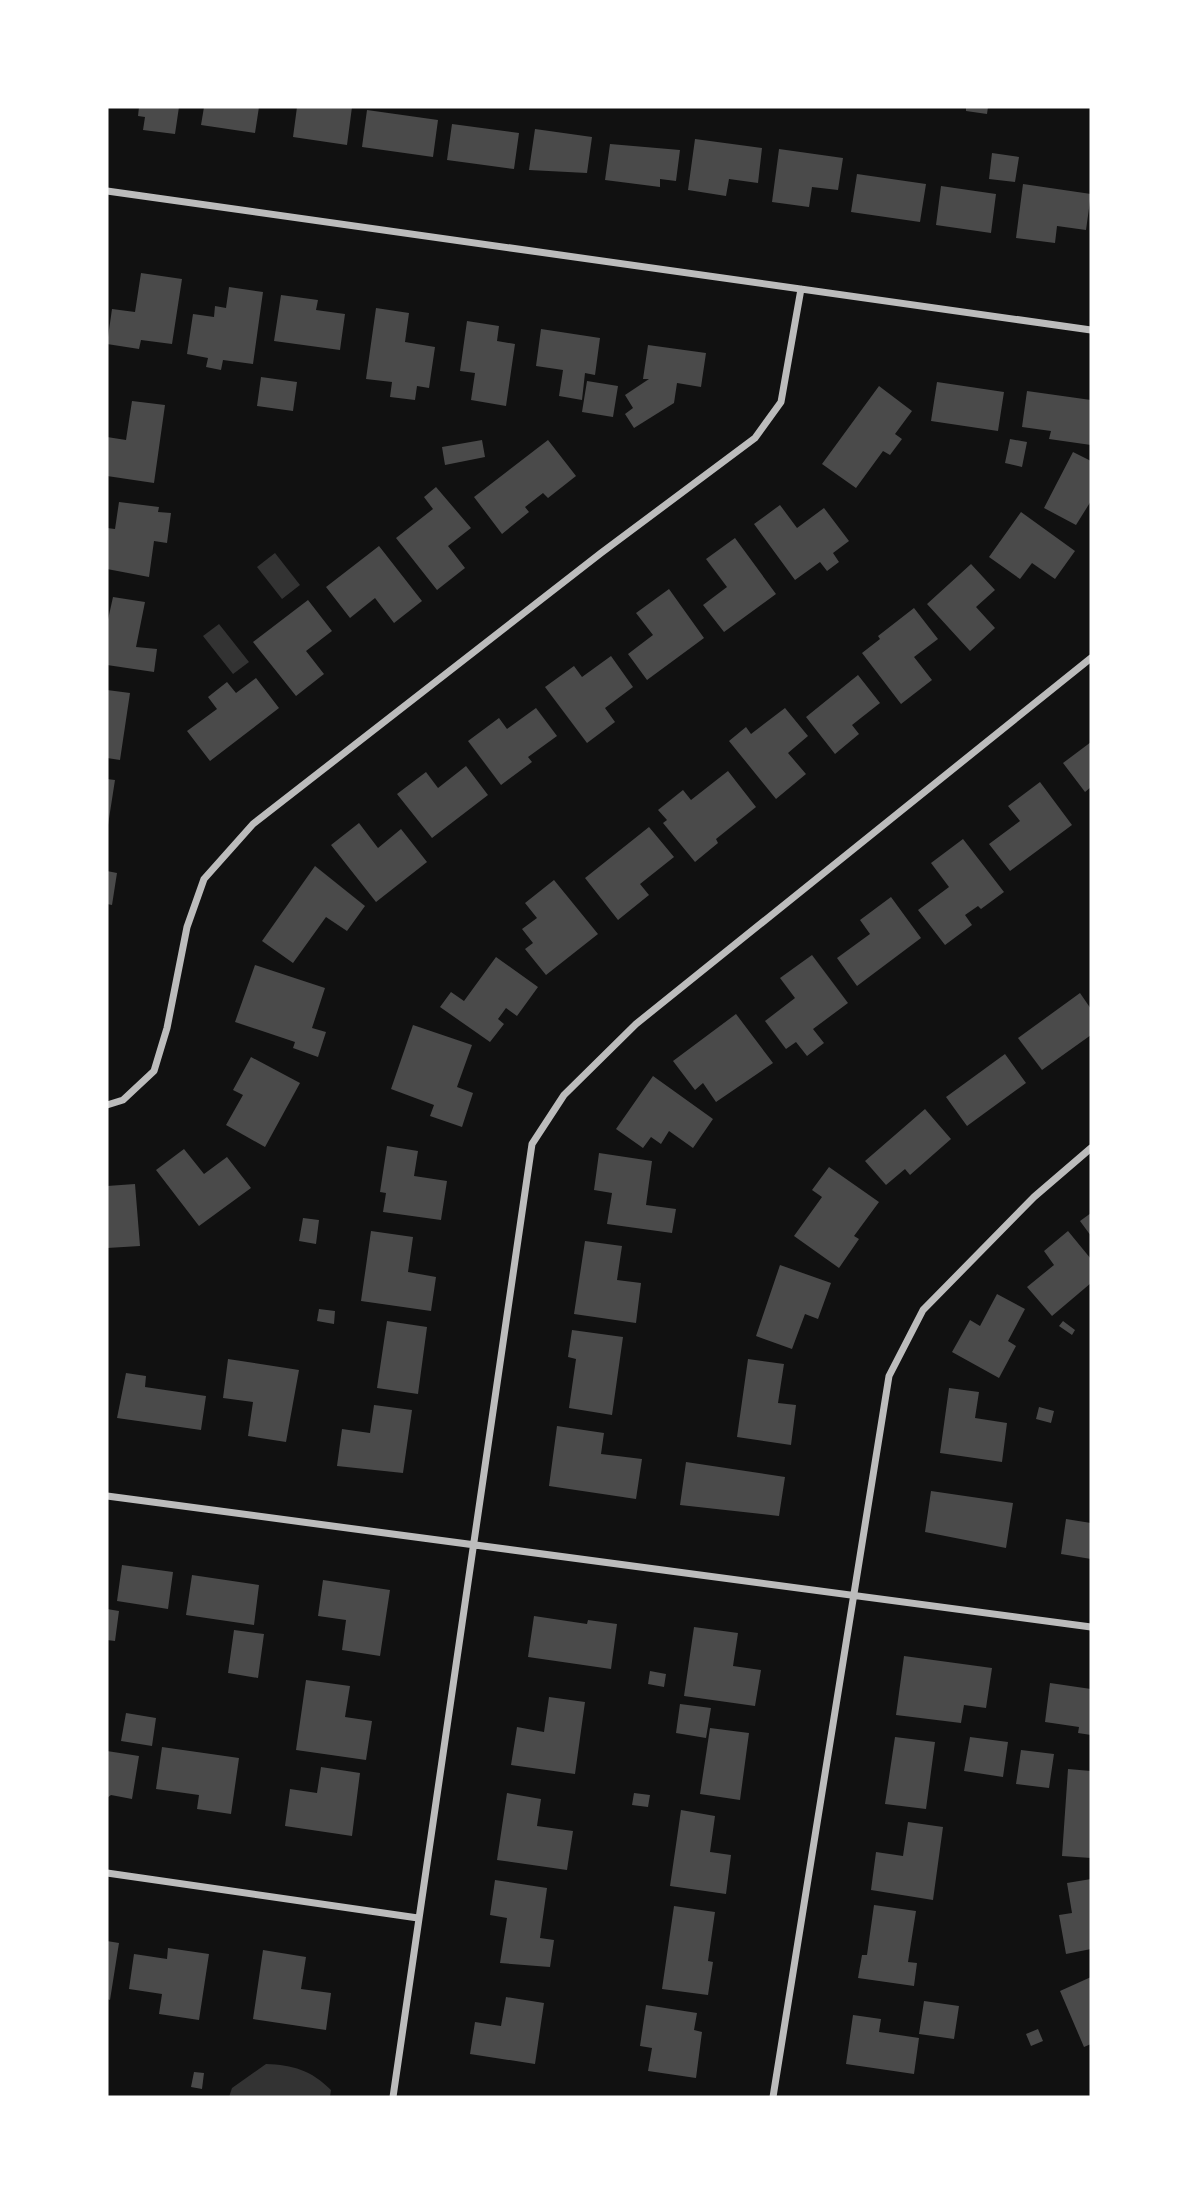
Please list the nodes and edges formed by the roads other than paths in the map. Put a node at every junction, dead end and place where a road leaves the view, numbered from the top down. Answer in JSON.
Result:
{"nodes":[{"id":1,"x":107,"y":191,"type":"edge"},
{"id":2,"x":801,"y":289,"type":"junction"},
{"id":3,"x":1091,"y":330,"type":"edge"},
{"id":4,"x":1091,"y":658,"type":"edge"},
{"id":5,"x":107,"y":1105,"type":"edge"},
{"id":6,"x":1091,"y":1148,"type":"edge"},
{"id":7,"x":107,"y":1496,"type":"edge"},
{"id":8,"x":472,"y":1546,"type":"junction"},
{"id":9,"x":852,"y":1596,"type":"junction"},
{"id":10,"x":1091,"y":1627,"type":"edge"},
{"id":11,"x":107,"y":1873,"type":"edge"},
{"id":12,"x":418,"y":1918,"type":"junction"},
{"id":13,"x":393,"y":2097,"type":"edge"},
{"id":14,"x":773,"y":2097,"type":"edge"}],
"edges":[{"from":1,"to":2,"type":"street"},
{"from":2,"to":3,"type":"street"},
{"from":2,"to":5,"type":"street"},
{"from":4,"to":8,"type":"street"},
{"from":6,"to":9,"type":"street"},
{"from":7,"to":8,"type":"street"},
{"from":8,"to":9,"type":"street"},
{"from":8,"to":12,"type":"street"},
{"from":9,"to":10,"type":"street"},
{"from":9,"to":14,"type":"street"},
{"from":11,"to":12,"type":"street"},
{"from":12,"to":13,"type":"street"}]}
